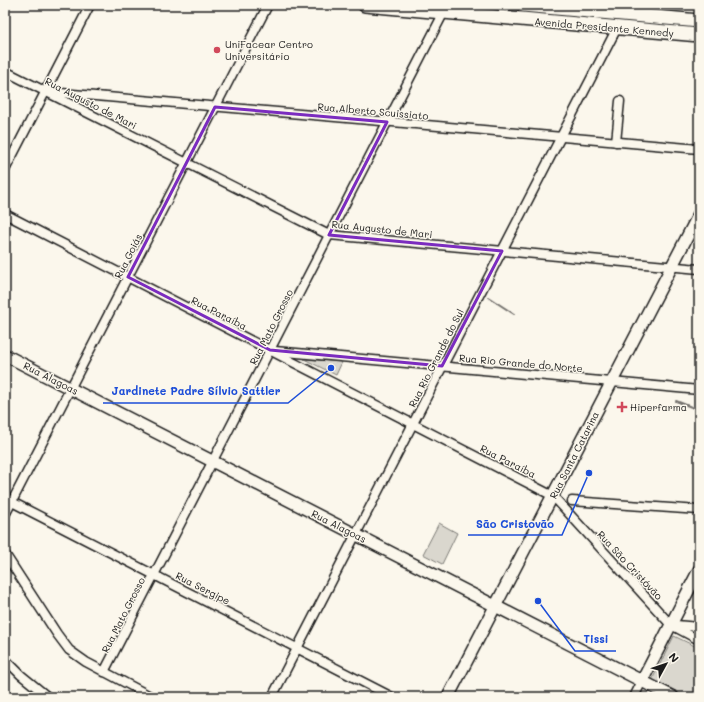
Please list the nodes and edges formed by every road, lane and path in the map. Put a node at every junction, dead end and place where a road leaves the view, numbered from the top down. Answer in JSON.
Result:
{"nodes":[{"id":1,"x":90,"y":5,"type":"edge"},
{"id":2,"x":268,"y":5,"type":"edge"},
{"id":3,"x":365,"y":5,"type":"edge"},
{"id":4,"x":523,"y":5,"type":"edge"},
{"id":5,"x":626,"y":10,"type":"edge"},
{"id":6,"x":444,"y":12,"type":"junction"},
{"id":7,"x":699,"y":21,"type":"edge"},
{"id":8,"x":617,"y":28,"type":"junction"},
{"id":9,"x":699,"y":35,"type":"edge"},
{"id":10,"x":5,"y":71,"type":"edge"},
{"id":11,"x":46,"y":91,"type":"junction"},
{"id":12,"x":620,"y":101,"type":"dead end"},
{"id":13,"x":215,"y":107,"type":"junction"},
{"id":14,"x":387,"y":122,"type":"junction"},
{"id":15,"x":561,"y":137,"type":"junction"},
{"id":16,"x":616,"y":142,"type":"junction"},
{"id":17,"x":699,"y":149,"type":"edge"},
{"id":18,"x":186,"y":163,"type":"junction"},
{"id":19,"x":5,"y":170,"type":"edge"},
{"id":20,"x":5,"y":214,"type":"edge"},
{"id":21,"x":699,"y":214,"type":"edge"},
{"id":22,"x":329,"y":235,"type":"junction"},
{"id":23,"x":502,"y":251,"type":"junction"},
{"id":24,"x":672,"y":267,"type":"junction"},
{"id":25,"x":699,"y":269,"type":"edge"},
{"id":26,"x":128,"y":277,"type":"junction"},
{"id":27,"x":270,"y":350,"type":"junction"},
{"id":28,"x":5,"y":355,"type":"edge"},
{"id":29,"x":442,"y":366,"type":"junction"},
{"id":30,"x":612,"y":382,"type":"junction"},
{"id":31,"x":71,"y":388,"type":"junction"},
{"id":32,"x":699,"y":390,"type":"edge"},
{"id":33,"x":413,"y":424,"type":"junction"},
{"id":34,"x":213,"y":461,"type":"junction"},
{"id":35,"x":553,"y":496,"type":"junction"},
{"id":36,"x":5,"y":497,"type":"edge"},
{"id":37,"x":572,"y":501,"type":"dead end"},
{"id":38,"x":12,"y":502,"type":"junction"},
{"id":39,"x":699,"y":510,"type":"edge"},
{"id":40,"x":5,"y":516,"type":"edge"},
{"id":41,"x":356,"y":534,"type":"junction"},
{"id":42,"x":5,"y":554,"type":"edge"},
{"id":43,"x":699,"y":570,"type":"edge"},
{"id":44,"x":154,"y":575,"type":"junction"},
{"id":45,"x":496,"y":606,"type":"junction"},
{"id":46,"x":671,"y":624,"type":"junction"},
{"id":47,"x":699,"y":627,"type":"edge"},
{"id":48,"x":699,"y":640,"type":"edge"},
{"id":49,"x":297,"y":648,"type":"junction"},
{"id":50,"x":5,"y":659,"type":"edge"},
{"id":51,"x":104,"y":672,"type":"junction"},
{"id":52,"x":642,"y":681,"type":"junction"},
{"id":53,"x":48,"y":697,"type":"edge"},
{"id":54,"x":152,"y":697,"type":"edge"},
{"id":55,"x":272,"y":697,"type":"edge"},
{"id":56,"x":392,"y":697,"type":"edge"},
{"id":57,"x":448,"y":697,"type":"edge"},
{"id":58,"x":634,"y":697,"type":"edge"},
{"id":59,"x":673,"y":697,"type":"edge"}],
"edges":[{"from":1,"to":11,"type":"street"},
{"from":2,"to":13,"type":"street","name":"Rua Goiás"},
{"from":3,"to":6,"type":"main road","name":"Avenida Presidente Kennedy"},
{"from":4,"to":5,"type":"main road","name":"Avenida Presidente Kennedy"},
{"from":5,"to":7,"type":"main road","name":"Avenida Presidente Kennedy"},
{"from":6,"to":8,"type":"main road","name":"Avenida Presidente Kennedy"},
{"from":6,"to":14,"type":"street","name":"Rua Mato Grosso"},
{"from":8,"to":9,"type":"main road","name":"Avenida Presidente Kennedy"},
{"from":8,"to":15,"type":"street","name":"Rua Rio Grande do Sul"},
{"from":10,"to":11,"type":"street","name":"Rua Augusto de Mari"},
{"from":11,"to":13,"type":"street","name":"Rua Alberto Scuissiato"},
{"from":11,"to":18,"type":"street","name":"Rua Augusto de Mari"},
{"from":11,"to":19,"type":"street"},
{"from":12,"to":16,"type":"street"},
{"from":13,"to":14,"type":"street","name":"Rua Alberto Scuissiato"},
{"from":13,"to":18,"type":"street","name":"Rua Goiás"},
{"from":14,"to":15,"type":"street","name":"Rua Alberto Scuissiato"},
{"from":14,"to":22,"type":"street","name":"Rua Mato Grosso"},
{"from":15,"to":16,"type":"street","name":"Rua Alberto Scuissiato"},
{"from":15,"to":23,"type":"street","name":"Rua Rio Grande do Sul"},
{"from":16,"to":17,"type":"street","name":"Rua Alberto Scuissiato"},
{"from":18,"to":22,"type":"street","name":"Rua Augusto de Mari"},
{"from":18,"to":26,"type":"street","name":"Rua Goiás"},
{"from":20,"to":26,"type":"street","name":"Rua Paraíba"},
{"from":21,"to":24,"type":"street","name":"Rua Santa Catarina"},
{"from":22,"to":23,"type":"street","name":"Rua Augusto de Mari"},
{"from":22,"to":27,"type":"street","name":"Rua Mato Grosso"},
{"from":23,"to":24,"type":"street","name":"Rua Augusto de Mari"},
{"from":23,"to":29,"type":"street","name":"Rua Rio Grande do Sul"},
{"from":24,"to":25,"type":"street","name":"Rua Augusto de Mari"},
{"from":24,"to":30,"type":"street","name":"Rua Santa Catarina"},
{"from":26,"to":27,"type":"street","name":"Rua Paraíba"},
{"from":26,"to":31,"type":"street","name":"Rua Goiás"},
{"from":27,"to":29,"type":"street","name":"Rua Rio Grande do Norte"},
{"from":27,"to":33,"type":"street","name":"Rua Paraíba"},
{"from":27,"to":34,"type":"street","name":"Rua Mato Grosso"},
{"from":28,"to":31,"type":"street","name":"Rua Alagoas"},
{"from":29,"to":30,"type":"street","name":"Rua Rio Grande do Norte"},
{"from":29,"to":33,"type":"street","name":"Rua Rio Grande do Sul"},
{"from":30,"to":32,"type":"street","name":"Rua Rio Grande do Norte"},
{"from":30,"to":35,"type":"street","name":"Rua Santa Catarina"},
{"from":31,"to":34,"type":"street","name":"Rua Alagoas"},
{"from":31,"to":38,"type":"street","name":"Rua Goiás"},
{"from":33,"to":35,"type":"street","name":"Rua Paraíba"},
{"from":33,"to":41,"type":"street","name":"Rua Rio Grande do Sul"},
{"from":34,"to":41,"type":"street","name":"Rua Alagoas"},
{"from":34,"to":44,"type":"street","name":"Rua Mato Grosso"},
{"from":35,"to":45,"type":"street","name":"Rua Santa Catarina"},
{"from":35,"to":46,"type":"street","name":"Rua São Cristóvão"},
{"from":36,"to":38,"type":"street","name":"Rua Sergipe"},
{"from":37,"to":39,"type":"street"},
{"from":38,"to":40,"type":"street","name":"Rua Goiás"},
{"from":38,"to":44,"type":"street","name":"Rua Sergipe"},
{"from":41,"to":45,"type":"street","name":"Rua Alagoas"},
{"from":41,"to":49,"type":"street","name":"Rua Rio Grande do Sul"},
{"from":42,"to":51,"type":"street"},
{"from":43,"to":46,"type":"street"},
{"from":44,"to":49,"type":"street","name":"Rua Sergipe"},
{"from":44,"to":51,"type":"street","name":"Rua Mato Grosso"},
{"from":45,"to":52,"type":"street","name":"Rua Alagoas"},
{"from":45,"to":57,"type":"street","name":"Rua Santa Catarina"},
{"from":46,"to":47,"type":"street"},
{"from":46,"to":48,"type":"street","name":"Rua São Cristóvão"},
{"from":46,"to":52,"type":"street"},
{"from":49,"to":55,"type":"street","name":"Rua Rio Grande do Sul"},
{"from":49,"to":56,"type":"street","name":"Rua Sergipe"},
{"from":50,"to":53,"type":"street"},
{"from":51,"to":54,"type":"street"},
{"from":52,"to":58,"type":"street"},
{"from":52,"to":59,"type":"street","name":"Rua Alagoas"}]}
